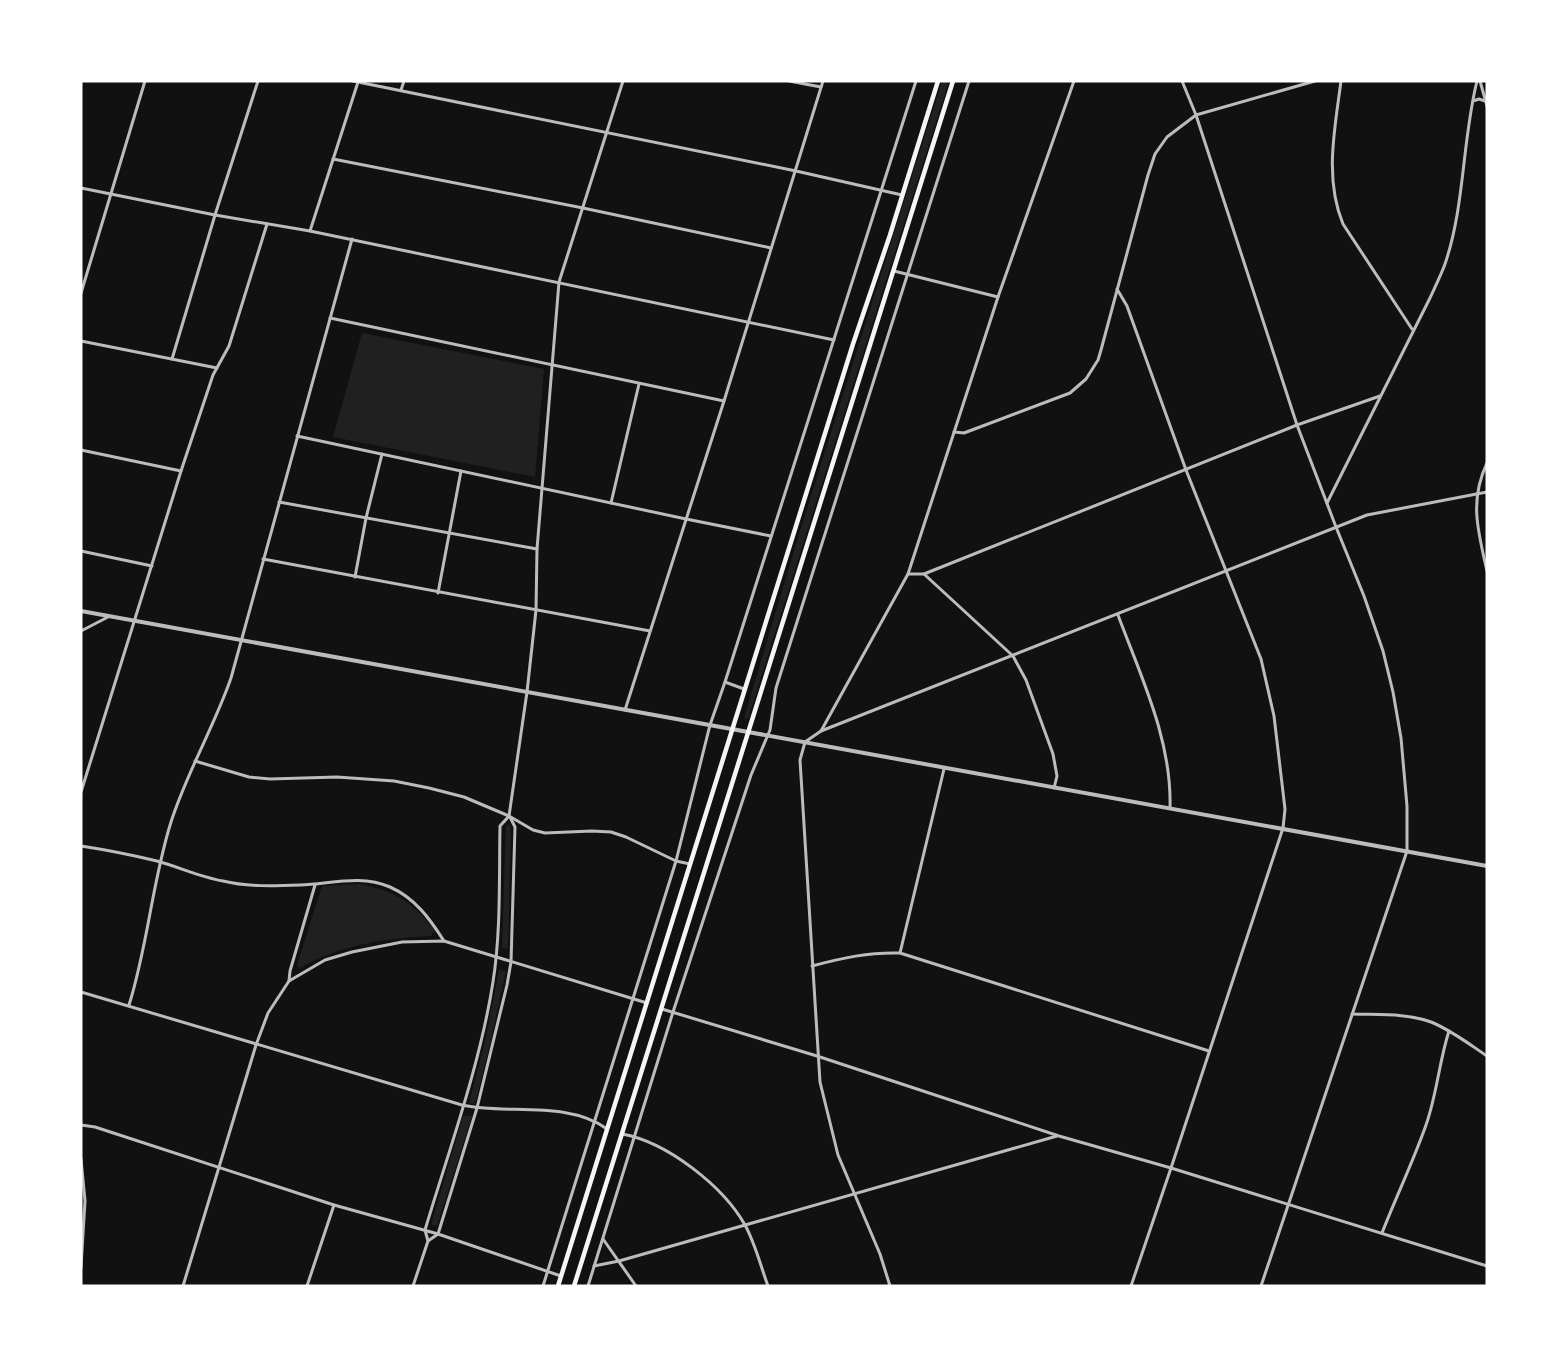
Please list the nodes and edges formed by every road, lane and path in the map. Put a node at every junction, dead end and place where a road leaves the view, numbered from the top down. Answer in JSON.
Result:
{"nodes":[{"id":1,"x":145,"y":81,"type":"edge"},
{"id":2,"x":258,"y":81,"type":"edge"},
{"id":3,"x":404,"y":81,"type":"edge"},
{"id":4,"x":623,"y":81,"type":"edge"},
{"id":5,"x":789,"y":81,"type":"edge"},
{"id":6,"x":823,"y":81,"type":"edge"},
{"id":7,"x":916,"y":81,"type":"edge"},
{"id":8,"x":938,"y":81,"type":"edge"},
{"id":9,"x":954,"y":81,"type":"edge"},
{"id":10,"x":969,"y":81,"type":"edge"},
{"id":11,"x":1074,"y":81,"type":"edge"},
{"id":12,"x":1182,"y":81,"type":"edge"},
{"id":13,"x":1315,"y":81,"type":"edge"},
{"id":14,"x":1341,"y":81,"type":"edge"},
{"id":15,"x":1479,"y":81,"type":"edge"},
{"id":16,"x":355,"y":82,"type":"edge"},
{"id":17,"x":821,"y":87,"type":"junction"},
{"id":18,"x":401,"y":90,"type":"junction"},
{"id":19,"x":1473,"y":101,"type":"junction"},
{"id":20,"x":1485,"y":101,"type":"junction"},
{"id":21,"x":1487,"y":106,"type":"edge"},
{"id":22,"x":1196,"y":115,"type":"junction"},
{"id":23,"x":607,"y":133,"type":"junction"},
{"id":24,"x":333,"y":159,"type":"junction"},
{"id":25,"x":796,"y":171,"type":"junction"},
{"id":26,"x":81,"y":188,"type":"edge"},
{"id":27,"x":880,"y":190,"type":"junction"},
{"id":28,"x":111,"y":194,"type":"junction"},
{"id":29,"x":902,"y":195,"type":"junction"},
{"id":30,"x":583,"y":208,"type":"junction"},
{"id":31,"x":215,"y":215,"type":"junction"},
{"id":32,"x":267,"y":224,"type":"junction"},
{"id":33,"x":310,"y":231,"type":"junction"},
{"id":34,"x":352,"y":239,"type":"junction"},
{"id":35,"x":771,"y":248,"type":"junction"},
{"id":36,"x":894,"y":271,"type":"junction"},
{"id":37,"x":908,"y":275,"type":"junction"},
{"id":38,"x":559,"y":282,"type":"junction"},
{"id":39,"x":1117,"y":290,"type":"junction"},
{"id":40,"x":81,"y":293,"type":"edge"},
{"id":41,"x":998,"y":297,"type":"junction"},
{"id":42,"x":330,"y":318,"type":"junction"},
{"id":43,"x":748,"y":323,"type":"junction"},
{"id":44,"x":1413,"y":330,"type":"junction"},
{"id":45,"x":834,"y":340,"type":"junction"},
{"id":46,"x":81,"y":341,"type":"edge"},
{"id":47,"x":172,"y":359,"type":"junction"},
{"id":48,"x":553,"y":366,"type":"junction"},
{"id":49,"x":217,"y":368,"type":"junction"},
{"id":50,"x":639,"y":384,"type":"junction"},
{"id":51,"x":1380,"y":396,"type":"junction"},
{"id":52,"x":724,"y":401,"type":"junction"},
{"id":53,"x":1297,"y":425,"type":"junction"},
{"id":54,"x":954,"y":432,"type":"junction"},
{"id":55,"x":297,"y":436,"type":"junction"},
{"id":56,"x":81,"y":450,"type":"edge"},
{"id":57,"x":382,"y":454,"type":"junction"},
{"id":58,"x":1487,"y":463,"type":"edge"},
{"id":59,"x":1186,"y":470,"type":"junction"},
{"id":60,"x":181,"y":471,"type":"junction"},
{"id":61,"x":461,"y":471,"type":"junction"},
{"id":62,"x":542,"y":489,"type":"junction"},
{"id":63,"x":1487,"y":492,"type":"edge"},
{"id":64,"x":1476,"y":493,"type":"junction"},
{"id":65,"x":279,"y":502,"type":"junction"},
{"id":66,"x":611,"y":503,"type":"junction"},
{"id":67,"x":1327,"y":503,"type":"junction"},
{"id":68,"x":366,"y":518,"type":"junction"},
{"id":69,"x":686,"y":519,"type":"junction"},
{"id":70,"x":1336,"y":527,"type":"junction"},
{"id":71,"x":448,"y":533,"type":"junction"},
{"id":72,"x":771,"y":536,"type":"junction"},
{"id":73,"x":537,"y":549,"type":"junction"},
{"id":74,"x":81,"y":551,"type":"edge"},
{"id":75,"x":263,"y":559,"type":"junction"},
{"id":76,"x":152,"y":566,"type":"junction"},
{"id":77,"x":1487,"y":570,"type":"edge"},
{"id":78,"x":1226,"y":572,"type":"junction"},
{"id":79,"x":908,"y":574,"type":"junction"},
{"id":80,"x":924,"y":574,"type":"junction"},
{"id":81,"x":355,"y":577,"type":"junction"},
{"id":82,"x":438,"y":592,"type":"junction"},
{"id":83,"x":536,"y":610,"type":"junction"},
{"id":84,"x":81,"y":611,"type":"edge"},
{"id":85,"x":1118,"y":615,"type":"junction"},
{"id":86,"x":109,"y":616,"type":"junction"},
{"id":87,"x":134,"y":622,"type":"junction"},
{"id":88,"x":81,"y":631,"type":"edge"},
{"id":89,"x":650,"y":631,"type":"junction"},
{"id":90,"x":241,"y":640,"type":"junction"},
{"id":91,"x":1013,"y":656,"type":"junction"},
{"id":92,"x":725,"y":682,"type":"junction"},
{"id":93,"x":746,"y":690,"type":"junction"},
{"id":94,"x":527,"y":692,"type":"junction"},
{"id":95,"x":625,"y":710,"type":"junction"},
{"id":96,"x":710,"y":725,"type":"junction"},
{"id":97,"x":733,"y":729,"type":"junction"},
{"id":98,"x":820,"y":731,"type":"junction"},
{"id":99,"x":748,"y":732,"type":"junction"},
{"id":100,"x":768,"y":736,"type":"junction"},
{"id":101,"x":805,"y":742,"type":"junction"},
{"id":102,"x":195,"y":761,"type":"junction"},
{"id":103,"x":945,"y":769,"type":"junction"},
{"id":104,"x":1054,"y":788,"type":"junction"},
{"id":105,"x":81,"y":792,"type":"edge"},
{"id":106,"x":1170,"y":808,"type":"junction"},
{"id":107,"x":509,"y":816,"type":"junction"},
{"id":108,"x":1283,"y":828,"type":"junction"},
{"id":109,"x":81,"y":846,"type":"edge"},
{"id":110,"x":1407,"y":851,"type":"junction"},
{"id":111,"x":676,"y":861,"type":"junction"},
{"id":112,"x":159,"y":862,"type":"junction"},
{"id":113,"x":690,"y":864,"type":"junction"},
{"id":114,"x":1487,"y":866,"type":"edge"},
{"id":115,"x":315,"y":885,"type":"junction"},
{"id":116,"x":444,"y":941,"type":"junction"},
{"id":117,"x":900,"y":953,"type":"junction"},
{"id":118,"x":496,"y":957,"type":"junction"},
{"id":119,"x":511,"y":962,"type":"junction"},
{"id":120,"x":812,"y":966,"type":"junction"},
{"id":121,"x":289,"y":981,"type":"junction"},
{"id":122,"x":81,"y":992,"type":"edge"},
{"id":123,"x":633,"y":999,"type":"junction"},
{"id":124,"x":647,"y":1003,"type":"junction"},
{"id":125,"x":129,"y":1005,"type":"junction"},
{"id":126,"x":661,"y":1008,"type":"junction"},
{"id":127,"x":673,"y":1012,"type":"junction"},
{"id":128,"x":1352,"y":1014,"type":"junction"},
{"id":129,"x":1449,"y":1030,"type":"junction"},
{"id":130,"x":256,"y":1045,"type":"junction"},
{"id":131,"x":1209,"y":1051,"type":"junction"},
{"id":132,"x":817,"y":1056,"type":"junction"},
{"id":133,"x":1487,"y":1056,"type":"edge"},
{"id":134,"x":462,"y":1106,"type":"junction"},
{"id":135,"x":477,"y":1108,"type":"junction"},
{"id":136,"x":595,"y":1121,"type":"junction"},
{"id":137,"x":81,"y":1125,"type":"edge"},
{"id":138,"x":607,"y":1130,"type":"junction"},
{"id":139,"x":622,"y":1134,"type":"junction"},
{"id":140,"x":635,"y":1136,"type":"junction"},
{"id":141,"x":1059,"y":1136,"type":"junction"},
{"id":142,"x":81,"y":1159,"type":"edge"},
{"id":143,"x":218,"y":1168,"type":"junction"},
{"id":144,"x":1172,"y":1168,"type":"junction"},
{"id":145,"x":855,"y":1194,"type":"junction"},
{"id":146,"x":1288,"y":1204,"type":"junction"},
{"id":147,"x":334,"y":1205,"type":"junction"},
{"id":148,"x":746,"y":1226,"type":"junction"},
{"id":149,"x":425,"y":1230,"type":"junction"},
{"id":150,"x":1382,"y":1233,"type":"junction"},
{"id":151,"x":438,"y":1234,"type":"junction"},
{"id":152,"x":603,"y":1239,"type":"junction"},
{"id":153,"x":428,"y":1241,"type":"junction"},
{"id":154,"x":620,"y":1261,"type":"junction"},
{"id":155,"x":594,"y":1266,"type":"junction"},
{"id":156,"x":1487,"y":1266,"type":"edge"},
{"id":157,"x":81,"y":1267,"type":"edge"},
{"id":158,"x":548,"y":1272,"type":"junction"},
{"id":159,"x":561,"y":1275,"type":"junction"},
{"id":160,"x":183,"y":1286,"type":"edge"},
{"id":161,"x":307,"y":1286,"type":"edge"},
{"id":162,"x":413,"y":1286,"type":"edge"},
{"id":163,"x":543,"y":1286,"type":"edge"},
{"id":164,"x":558,"y":1286,"type":"edge"},
{"id":165,"x":574,"y":1286,"type":"edge"},
{"id":166,"x":588,"y":1286,"type":"edge"},
{"id":167,"x":636,"y":1286,"type":"edge"},
{"id":168,"x":768,"y":1286,"type":"edge"},
{"id":169,"x":890,"y":1286,"type":"edge"},
{"id":170,"x":1131,"y":1286,"type":"edge"},
{"id":171,"x":1261,"y":1286,"type":"edge"}],
"edges":[{"from":1,"to":28,"type":"street"},
{"from":2,"to":31,"type":"street"},
{"from":3,"to":18,"type":"street"},
{"from":4,"to":23,"type":"street"},
{"from":5,"to":17,"type":"street"},
{"from":6,"to":17,"type":"street"},
{"from":7,"to":27,"type":"street"},
{"from":8,"to":29,"type":"main road"},
{"from":9,"to":36,"type":"main road"},
{"from":10,"to":37,"type":"street"},
{"from":11,"to":41,"type":"street"},
{"from":12,"to":22,"type":"street"},
{"from":13,"to":22,"type":"street"},
{"from":14,"to":44,"type":"street"},
{"from":15,"to":19,"type":"street"},
{"from":15,"to":20,"type":"street"},
{"from":16,"to":18,"type":"street"},
{"from":16,"to":24,"type":"street"},
{"from":17,"to":25,"type":"street"},
{"from":18,"to":23,"type":"street"},
{"from":19,"to":20,"type":"street"},
{"from":19,"to":44,"type":"street"},
{"from":20,"to":21,"type":"street"},
{"from":22,"to":39,"type":"street"},
{"from":22,"to":53,"type":"street"},
{"from":23,"to":25,"type":"street"},
{"from":23,"to":30,"type":"street"},
{"from":24,"to":30,"type":"street"},
{"from":24,"to":33,"type":"street"},
{"from":25,"to":27,"type":"street"},
{"from":25,"to":35,"type":"street"},
{"from":26,"to":28,"type":"street"},
{"from":27,"to":29,"type":"street"},
{"from":27,"to":45,"type":"street"},
{"from":28,"to":31,"type":"street"},
{"from":28,"to":40,"type":"street"},
{"from":29,"to":93,"type":"main road"},
{"from":30,"to":35,"type":"street"},
{"from":30,"to":38,"type":"street"},
{"from":31,"to":32,"type":"street"},
{"from":31,"to":47,"type":"street"},
{"from":32,"to":33,"type":"street"},
{"from":32,"to":49,"type":"street"},
{"from":33,"to":34,"type":"street"},
{"from":34,"to":38,"type":"street"},
{"from":34,"to":42,"type":"street"},
{"from":35,"to":43,"type":"street"},
{"from":36,"to":37,"type":"street"},
{"from":36,"to":99,"type":"main road"},
{"from":37,"to":41,"type":"street"},
{"from":37,"to":100,"type":"street"},
{"from":38,"to":43,"type":"street"},
{"from":38,"to":48,"type":"street"},
{"from":39,"to":54,"type":"street"},
{"from":39,"to":59,"type":"street"},
{"from":41,"to":54,"type":"street"},
{"from":42,"to":48,"type":"street"},
{"from":42,"to":55,"type":"street"},
{"from":43,"to":45,"type":"street"},
{"from":43,"to":52,"type":"street"},
{"from":44,"to":51,"type":"street"},
{"from":45,"to":72,"type":"street"},
{"from":46,"to":47,"type":"street"},
{"from":47,"to":49,"type":"street"},
{"from":48,"to":50,"type":"street"},
{"from":48,"to":62,"type":"street"},
{"from":49,"to":60,"type":"street"},
{"from":50,"to":52,"type":"street"},
{"from":50,"to":66,"type":"street"},
{"from":51,"to":53,"type":"street"},
{"from":51,"to":67,"type":"street"},
{"from":52,"to":69,"type":"street"},
{"from":53,"to":59,"type":"street"},
{"from":53,"to":67,"type":"street"},
{"from":54,"to":79,"type":"street"},
{"from":55,"to":57,"type":"street"},
{"from":55,"to":65,"type":"street"},
{"from":56,"to":60,"type":"street"},
{"from":57,"to":61,"type":"street"},
{"from":57,"to":68,"type":"street"},
{"from":58,"to":64,"type":"street"},
{"from":59,"to":78,"type":"street"},
{"from":59,"to":80,"type":"street"},
{"from":60,"to":76,"type":"street"},
{"from":61,"to":62,"type":"street"},
{"from":61,"to":71,"type":"street"},
{"from":62,"to":66,"type":"street"},
{"from":62,"to":73,"type":"street"},
{"from":63,"to":64,"type":"street"},
{"from":64,"to":70,"type":"street"},
{"from":64,"to":77,"type":"street"},
{"from":65,"to":68,"type":"street"},
{"from":65,"to":75,"type":"street"},
{"from":66,"to":69,"type":"street"},
{"from":67,"to":70,"type":"street"},
{"from":68,"to":71,"type":"street"},
{"from":68,"to":81,"type":"street"},
{"from":69,"to":72,"type":"street"},
{"from":69,"to":89,"type":"street"},
{"from":70,"to":78,"type":"street"},
{"from":70,"to":110,"type":"street"},
{"from":71,"to":73,"type":"street"},
{"from":71,"to":82,"type":"street"},
{"from":72,"to":92,"type":"street"},
{"from":73,"to":83,"type":"street"},
{"from":74,"to":76,"type":"street"},
{"from":75,"to":81,"type":"street"},
{"from":75,"to":90,"type":"street"},
{"from":76,"to":87,"type":"street"},
{"from":78,"to":85,"type":"street"},
{"from":78,"to":108,"type":"street"},
{"from":79,"to":80,"type":"street"},
{"from":79,"to":98,"type":"street"},
{"from":80,"to":91,"type":"street"},
{"from":81,"to":82,"type":"street"},
{"from":82,"to":83,"type":"street"},
{"from":83,"to":89,"type":"street"},
{"from":83,"to":94,"type":"street"},
{"from":84,"to":86,"type":"street"},
{"from":85,"to":91,"type":"street"},
{"from":85,"to":106,"type":"street"},
{"from":86,"to":87,"type":"street"},
{"from":86,"to":88,"type":"street"},
{"from":87,"to":90,"type":"street"},
{"from":87,"to":105,"type":"street"},
{"from":89,"to":95,"type":"street"},
{"from":90,"to":94,"type":"street"},
{"from":90,"to":102,"type":"street"},
{"from":91,"to":98,"type":"street"},
{"from":91,"to":104,"type":"street"},
{"from":92,"to":93,"type":"street"},
{"from":92,"to":96,"type":"street"},
{"from":93,"to":97,"type":"main road"},
{"from":94,"to":95,"type":"street"},
{"from":94,"to":107,"type":"street"},
{"from":95,"to":96,"type":"street"},
{"from":96,"to":97,"type":"street"},
{"from":96,"to":111,"type":"street"},
{"from":97,"to":99,"type":"street"},
{"from":97,"to":113,"type":"main road"},
{"from":98,"to":101,"type":"street"},
{"from":99,"to":100,"type":"street"},
{"from":99,"to":126,"type":"main road"},
{"from":100,"to":101,"type":"street"},
{"from":100,"to":127,"type":"street"},
{"from":101,"to":103,"type":"street"},
{"from":101,"to":120,"type":"street"},
{"from":102,"to":107,"type":"street"},
{"from":102,"to":112,"type":"street"},
{"from":103,"to":104,"type":"street"},
{"from":103,"to":117,"type":"street"},
{"from":104,"to":106,"type":"street"},
{"from":106,"to":108,"type":"street"},
{"from":107,"to":111,"type":"street"},
{"from":107,"to":118,"type":"street"},
{"from":107,"to":119,"type":"street"},
{"from":108,"to":110,"type":"street"},
{"from":108,"to":131,"type":"street"},
{"from":109,"to":112,"type":"street"},
{"from":110,"to":114,"type":"street"},
{"from":110,"to":128,"type":"street"},
{"from":111,"to":113,"type":"street"},
{"from":111,"to":123,"type":"street"},
{"from":112,"to":115,"type":"street"},
{"from":112,"to":125,"type":"street"},
{"from":113,"to":124,"type":"main road"},
{"from":115,"to":116,"type":"street"},
{"from":115,"to":121,"type":"street"},
{"from":116,"to":118,"type":"street"},
{"from":116,"to":121,"type":"street"},
{"from":117,"to":120,"type":"street"},
{"from":117,"to":131,"type":"street"},
{"from":118,"to":119,"type":"street"},
{"from":118,"to":134,"type":"street"},
{"from":119,"to":123,"type":"street"},
{"from":119,"to":135,"type":"street"},
{"from":120,"to":132,"type":"street"},
{"from":121,"to":130,"type":"street"},
{"from":122,"to":125,"type":"street"},
{"from":123,"to":124,"type":"street"},
{"from":123,"to":136,"type":"street"},
{"from":124,"to":138,"type":"main road"},
{"from":125,"to":130,"type":"street"},
{"from":126,"to":127,"type":"street"},
{"from":126,"to":139,"type":"main road"},
{"from":127,"to":132,"type":"street"},
{"from":127,"to":140,"type":"street"},
{"from":128,"to":129,"type":"street"},
{"from":128,"to":146,"type":"street"},
{"from":129,"to":133,"type":"street"},
{"from":129,"to":150,"type":"street"},
{"from":130,"to":134,"type":"street"},
{"from":130,"to":143,"type":"street"},
{"from":131,"to":144,"type":"street"},
{"from":132,"to":141,"type":"street"},
{"from":132,"to":145,"type":"street"},
{"from":134,"to":135,"type":"street"},
{"from":134,"to":149,"type":"street"},
{"from":135,"to":136,"type":"street"},
{"from":135,"to":151,"type":"street"},
{"from":136,"to":138,"type":"street"},
{"from":136,"to":158,"type":"street"},
{"from":137,"to":143,"type":"street"},
{"from":138,"to":159,"type":"main road"},
{"from":139,"to":140,"type":"street"},
{"from":139,"to":165,"type":"main road"},
{"from":140,"to":148,"type":"street"},
{"from":140,"to":152,"type":"street"},
{"from":141,"to":144,"type":"street"},
{"from":141,"to":145,"type":"street"},
{"from":142,"to":157,"type":"street"},
{"from":143,"to":147,"type":"street"},
{"from":143,"to":160,"type":"street"},
{"from":144,"to":146,"type":"street"},
{"from":144,"to":170,"type":"street"},
{"from":145,"to":148,"type":"street"},
{"from":145,"to":169,"type":"street"},
{"from":146,"to":150,"type":"street"},
{"from":146,"to":171,"type":"street"},
{"from":147,"to":149,"type":"street"},
{"from":147,"to":161,"type":"street"},
{"from":148,"to":154,"type":"street"},
{"from":148,"to":168,"type":"street"},
{"from":149,"to":151,"type":"street"},
{"from":149,"to":153,"type":"street"},
{"from":150,"to":156,"type":"street"},
{"from":151,"to":153,"type":"street"},
{"from":151,"to":158,"type":"street"},
{"from":152,"to":154,"type":"street"},
{"from":152,"to":155,"type":"street"},
{"from":153,"to":162,"type":"street"},
{"from":154,"to":155,"type":"street"},
{"from":154,"to":167,"type":"street"},
{"from":155,"to":166,"type":"street"},
{"from":158,"to":159,"type":"street"},
{"from":158,"to":163,"type":"street"},
{"from":159,"to":164,"type":"main road"}]}
